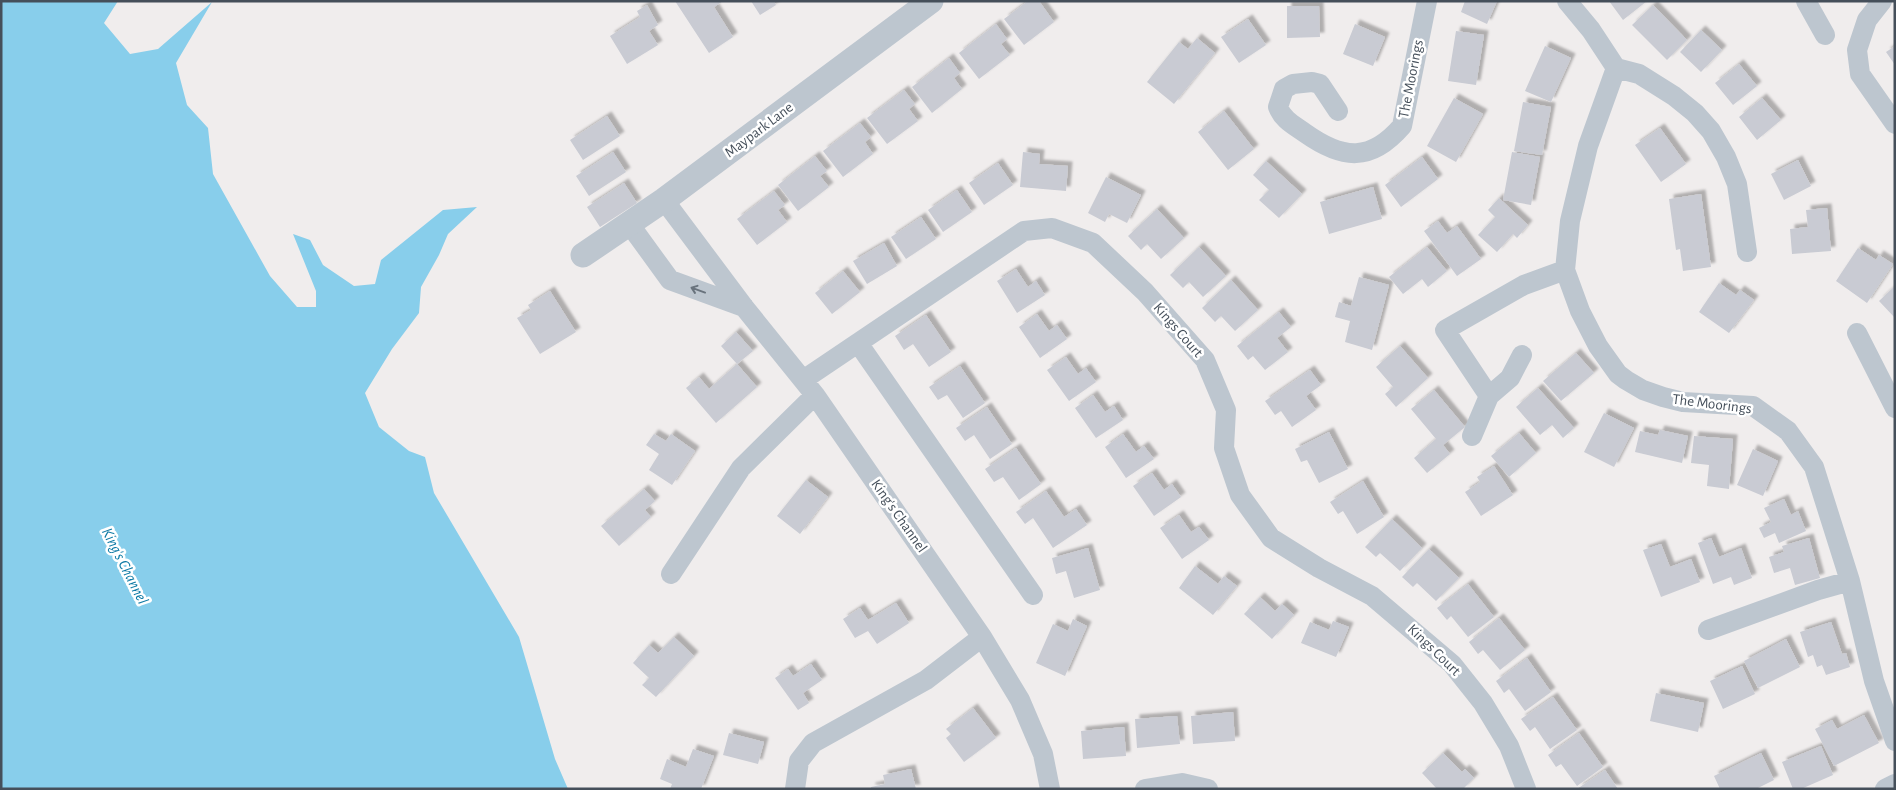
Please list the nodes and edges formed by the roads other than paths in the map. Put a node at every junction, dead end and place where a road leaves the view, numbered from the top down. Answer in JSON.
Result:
{"nodes":[{"id":1,"x":931,"y":1,"type":"edge"},
{"id":2,"x":1427,"y":1,"type":"edge"},
{"id":3,"x":1567,"y":1,"type":"edge"},
{"id":4,"x":1806,"y":1,"type":"edge"},
{"id":5,"x":1882,"y":1,"type":"edge"},
{"id":6,"x":1825,"y":35,"type":"dead end"},
{"id":7,"x":1616,"y":68,"type":"junction"},
{"id":8,"x":1338,"y":111,"type":"dead end"},
{"id":9,"x":1895,"y":124,"type":"edge"},
{"id":10,"x":664,"y":200,"type":"junction"},
{"id":11,"x":630,"y":225,"type":"junction"},
{"id":12,"x":1747,"y":252,"type":"dead end"},
{"id":13,"x":583,"y":255,"type":"dead end"},
{"id":14,"x":1566,"y":270,"type":"junction"},
{"id":15,"x":744,"y":307,"type":"junction"},
{"id":16,"x":1857,"y":333,"type":"dead end"},
{"id":17,"x":858,"y":343,"type":"junction"},
{"id":18,"x":1522,"y":355,"type":"dead end"},
{"id":19,"x":809,"y":387,"type":"junction"},
{"id":20,"x":1489,"y":396,"type":"junction"},
{"id":21,"x":1895,"y":408,"type":"edge"},
{"id":22,"x":1472,"y":436,"type":"dead end"},
{"id":23,"x":671,"y":574,"type":"dead end"},
{"id":24,"x":1850,"y":581,"type":"junction"},
{"id":25,"x":1033,"y":595,"type":"dead end"},
{"id":26,"x":1708,"y":630,"type":"dead end"},
{"id":27,"x":982,"y":637,"type":"junction"},
{"id":28,"x":1895,"y":741,"type":"edge"},
{"id":29,"x":1895,"y":784,"type":"edge"},
{"id":30,"x":795,"y":789,"type":"edge"},
{"id":31,"x":1050,"y":789,"type":"edge"},
{"id":32,"x":1145,"y":789,"type":"edge"},
{"id":33,"x":1208,"y":789,"type":"edge"},
{"id":34,"x":1526,"y":789,"type":"edge"},
{"id":35,"x":1885,"y":789,"type":"edge"}],
"edges":[{"from":1,"to":10,"type":"street","name":"Maypark Lane"},
{"from":2,"to":8,"type":"street","name":"The Moorings"},
{"from":3,"to":7,"type":"street"},
{"from":4,"to":6,"type":"street"},
{"from":5,"to":9,"type":"street"},
{"from":7,"to":12,"type":"street"},
{"from":7,"to":14,"type":"street","name":"The Moorings"},
{"from":10,"to":11,"type":"street","name":"Maypark Lane"},
{"from":10,"to":15,"type":"street","name":"King's Channel"},
{"from":11,"to":13,"type":"street","name":"Maypark Lane"},
{"from":15,"to":11,"type":"street","one_way":true},
{"from":14,"to":20,"type":"street"},
{"from":14,"to":24,"type":"street","name":"The Moorings"},
{"from":15,"to":19,"type":"street","name":"King's Channel"},
{"from":16,"to":21,"type":"street"},
{"from":17,"to":19,"type":"street","name":"Kings Court"},
{"from":17,"to":25,"type":"street"},
{"from":17,"to":34,"type":"street","name":"Kings Court"},
{"from":18,"to":20,"type":"street"},
{"from":19,"to":23,"type":"street"},
{"from":19,"to":27,"type":"street","name":"King's Channel"},
{"from":20,"to":22,"type":"street"},
{"from":24,"to":26,"type":"street"},
{"from":24,"to":28,"type":"street","name":"The Moorings"},
{"from":27,"to":30,"type":"street"},
{"from":27,"to":31,"type":"street","name":"King's Channel"},
{"from":29,"to":35,"type":"street"},
{"from":32,"to":33,"type":"street"}]}
